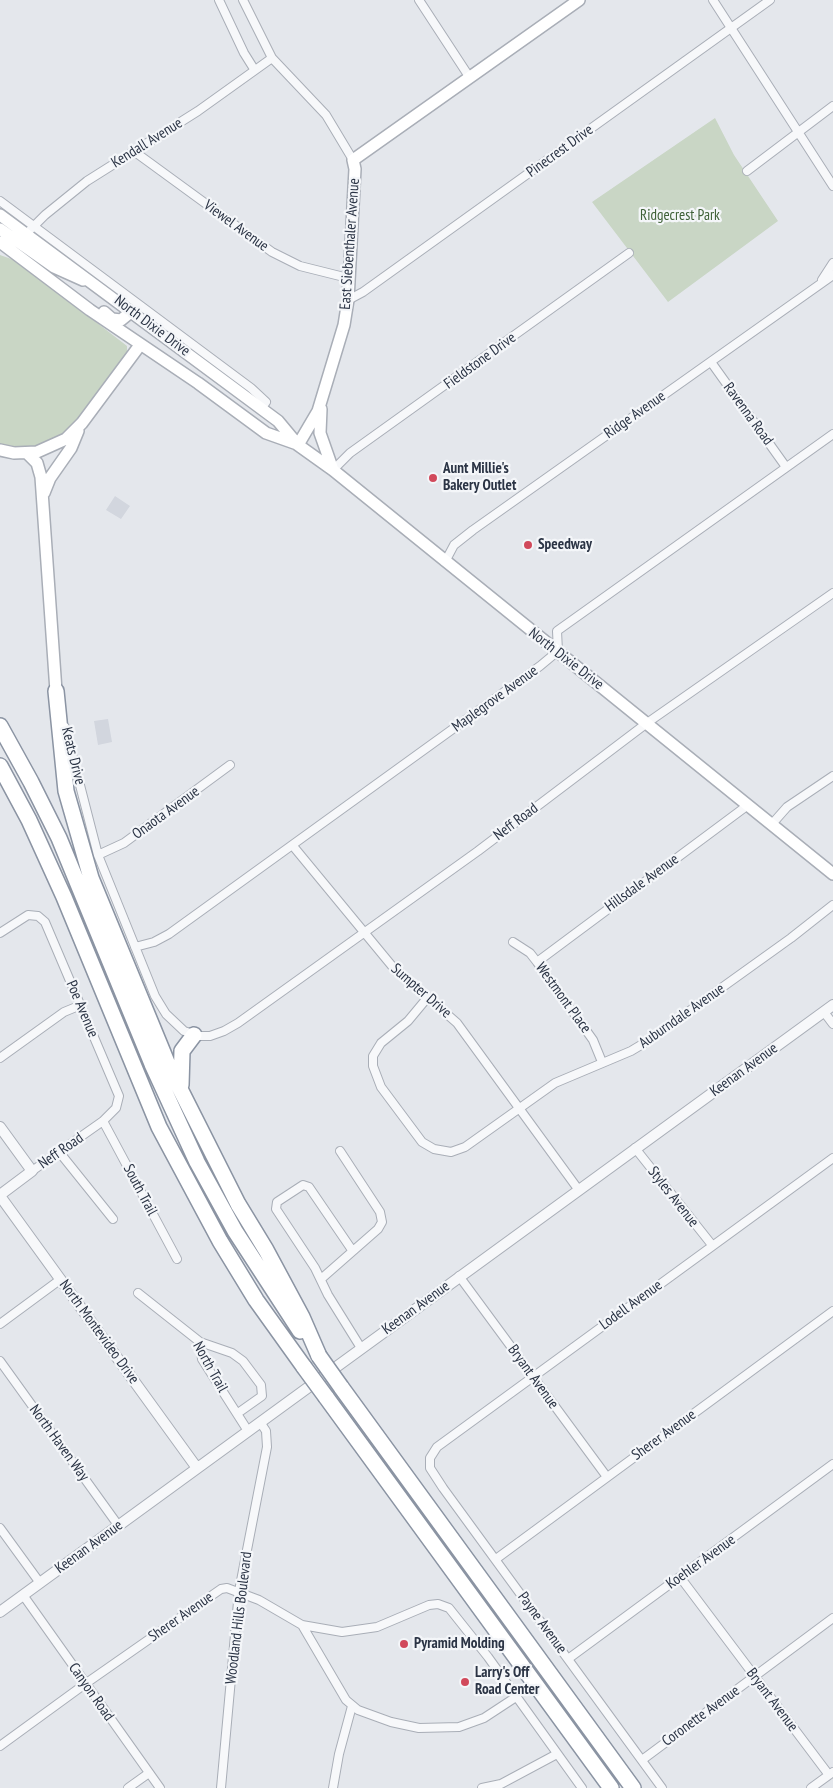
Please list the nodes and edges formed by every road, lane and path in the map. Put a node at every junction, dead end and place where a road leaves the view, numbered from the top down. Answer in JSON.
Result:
{"nodes":[{"id":1,"x":219,"y":0,"type":"edge"},
{"id":2,"x":243,"y":0,"type":"edge"},
{"id":3,"x":419,"y":0,"type":"edge"},
{"id":4,"x":713,"y":0,"type":"edge"},
{"id":5,"x":770,"y":0,"type":"edge"},
{"id":6,"x":574,"y":1,"type":"edge"},
{"id":7,"x":731,"y":28,"type":"junction"},
{"id":8,"x":272,"y":58,"type":"junction"},
{"id":9,"x":254,"y":69,"type":"junction"},
{"id":10,"x":470,"y":78,"type":"junction"},
{"id":11,"x":833,"y":106,"type":"edge"},
{"id":12,"x":798,"y":132,"type":"junction"},
{"id":13,"x":135,"y":152,"type":"junction"},
{"id":14,"x":353,"y":160,"type":"junction"},
{"id":15,"x":747,"y":171,"type":"dead end"},
{"id":16,"x":833,"y":186,"type":"edge"},
{"id":17,"x":0,"y":201,"type":"edge"},
{"id":18,"x":0,"y":215,"type":"edge"},
{"id":19,"x":0,"y":229,"type":"edge"},
{"id":20,"x":30,"y":230,"type":"junction"},
{"id":21,"x":0,"y":242,"type":"edge"},
{"id":22,"x":0,"y":252,"type":"edge"},
{"id":23,"x":16,"y":254,"type":"junction"},
{"id":24,"x":630,"y":254,"type":"dead end"},
{"id":25,"x":833,"y":263,"type":"edge"},
{"id":26,"x":833,"y":275,"type":"edge"},
{"id":27,"x":348,"y":278,"type":"junction"},
{"id":28,"x":96,"y":285,"type":"junction"},
{"id":29,"x":812,"y":290,"type":"junction"},
{"id":30,"x":69,"y":294,"type":"junction"},
{"id":31,"x":348,"y":300,"type":"junction"},
{"id":32,"x":135,"y":307,"type":"junction"},
{"id":33,"x":140,"y":345,"type":"junction"},
{"id":34,"x":711,"y":362,"type":"junction"},
{"id":35,"x":322,"y":401,"type":"junction"},
{"id":36,"x":232,"y":407,"type":"junction"},
{"id":37,"x":261,"y":409,"type":"junction"},
{"id":38,"x":82,"y":423,"type":"junction"},
{"id":39,"x":833,"y":434,"type":"edge"},
{"id":40,"x":298,"y":445,"type":"junction"},
{"id":41,"x":0,"y":450,"type":"edge"},
{"id":42,"x":27,"y":453,"type":"junction"},
{"id":43,"x":786,"y":467,"type":"junction"},
{"id":44,"x":333,"y":470,"type":"junction"},
{"id":45,"x":43,"y":498,"type":"junction"},
{"id":46,"x":445,"y":562,"type":"junction"},
{"id":47,"x":833,"y":593,"type":"edge"},
{"id":48,"x":558,"y":652,"type":"junction"},
{"id":49,"x":56,"y":691,"type":"junction"},
{"id":50,"x":647,"y":724,"type":"junction"},
{"id":51,"x":0,"y":726,"type":"edge"},
{"id":52,"x":230,"y":765,"type":"dead end"},
{"id":53,"x":0,"y":766,"type":"edge"},
{"id":54,"x":833,"y":776,"type":"edge"},
{"id":55,"x":748,"y":805,"type":"junction"},
{"id":56,"x":772,"y":824,"type":"junction"},
{"id":57,"x":293,"y":846,"type":"junction"},
{"id":58,"x":98,"y":856,"type":"junction"},
{"id":59,"x":833,"y":874,"type":"edge"},
{"id":60,"x":833,"y":905,"type":"edge"},
{"id":61,"x":365,"y":932,"type":"junction"},
{"id":62,"x":0,"y":933,"type":"edge"},
{"id":63,"x":513,"y":942,"type":"dead end"},
{"id":64,"x":134,"y":947,"type":"junction"},
{"id":65,"x":536,"y":962,"type":"junction"},
{"id":66,"x":428,"y":998,"type":"junction"},
{"id":67,"x":81,"y":1005,"type":"junction"},
{"id":68,"x":829,"y":1009,"type":"edge"},
{"id":69,"x":833,"y":1024,"type":"edge"},
{"id":70,"x":194,"y":1035,"type":"junction"},
{"id":71,"x":0,"y":1058,"type":"edge"},
{"id":72,"x":602,"y":1062,"type":"junction"},
{"id":73,"x":181,"y":1092,"type":"junction"},
{"id":74,"x":119,"y":1104,"type":"joint"},
{"id":75,"x":519,"y":1108,"type":"junction"},
{"id":76,"x":103,"y":1121,"type":"junction"},
{"id":77,"x":0,"y":1127,"type":"edge"},
{"id":78,"x":635,"y":1148,"type":"junction"},
{"id":79,"x":340,"y":1151,"type":"dead end"},
{"id":80,"x":60,"y":1153,"type":"junction"},
{"id":81,"x":833,"y":1158,"type":"edge"},
{"id":82,"x":32,"y":1171,"type":"junction"},
{"id":83,"x":578,"y":1189,"type":"junction"},
{"id":84,"x":0,"y":1195,"type":"edge"},
{"id":85,"x":113,"y":1219,"type":"dead end"},
{"id":86,"x":712,"y":1245,"type":"junction"},
{"id":87,"x":352,"y":1250,"type":"junction"},
{"id":88,"x":177,"y":1259,"type":"dead end"},
{"id":89,"x":459,"y":1276,"type":"junction"},
{"id":90,"x":61,"y":1279,"type":"junction"},
{"id":91,"x":321,"y":1279,"type":"junction"},
{"id":92,"x":138,"y":1293,"type":"dead end"},
{"id":93,"x":833,"y":1311,"type":"edge"},
{"id":94,"x":0,"y":1324,"type":"edge"},
{"id":95,"x":200,"y":1342,"type":"junction"},
{"id":96,"x":361,"y":1348,"type":"junction"},
{"id":97,"x":319,"y":1356,"type":"junction"},
{"id":98,"x":0,"y":1361,"type":"edge"},
{"id":99,"x":532,"y":1377,"type":"junction"},
{"id":100,"x":238,"y":1414,"type":"junction"},
{"id":101,"x":260,"y":1422,"type":"junction"},
{"id":102,"x":248,"y":1431,"type":"junction"},
{"id":103,"x":431,"y":1454,"type":"joint"},
{"id":104,"x":833,"y":1464,"type":"edge"},
{"id":105,"x":197,"y":1468,"type":"junction"},
{"id":106,"x":608,"y":1477,"type":"junction"},
{"id":107,"x":118,"y":1526,"type":"junction"},
{"id":108,"x":0,"y":1528,"type":"edge"},
{"id":109,"x":496,"y":1559,"type":"junction"},
{"id":110,"x":680,"y":1577,"type":"junction"},
{"id":111,"x":40,"y":1583,"type":"junction"},
{"id":112,"x":239,"y":1591,"type":"junction"},
{"id":113,"x":23,"y":1595,"type":"junction"},
{"id":114,"x":0,"y":1612,"type":"edge"},
{"id":115,"x":833,"y":1618,"type":"edge"},
{"id":116,"x":302,"y":1624,"type":"junction"},
{"id":117,"x":568,"y":1659,"type":"junction"},
{"id":118,"x":753,"y":1677,"type":"junction"},
{"id":119,"x":85,"y":1684,"type":"junction"},
{"id":120,"x":516,"y":1697,"type":"junction"},
{"id":121,"x":352,"y":1706,"type":"junction"},
{"id":122,"x":0,"y":1746,"type":"edge"},
{"id":123,"x":557,"y":1754,"type":"junction"},
{"id":124,"x":642,"y":1760,"type":"junction"},
{"id":125,"x":149,"y":1773,"type":"junction"},
{"id":126,"x":831,"y":1773,"type":"edge"},
{"id":127,"x":128,"y":1788,"type":"edge"},
{"id":128,"x":160,"y":1788,"type":"edge"},
{"id":129,"x":221,"y":1788,"type":"edge"},
{"id":130,"x":333,"y":1788,"type":"edge"},
{"id":131,"x":482,"y":1788,"type":"edge"},
{"id":132,"x":582,"y":1788,"type":"edge"},
{"id":133,"x":611,"y":1788,"type":"edge"},
{"id":134,"x":633,"y":1788,"type":"edge"},
{"id":135,"x":662,"y":1788,"type":"edge"},
{"id":136,"x":811,"y":1788,"type":"edge"}],
"edges":[{"from":1,"to":9,"type":"street"},
{"from":2,"to":8,"type":"street"},
{"from":3,"to":10,"type":"street"},
{"from":4,"to":7,"type":"street"},
{"from":5,"to":7,"type":"street","name":"Pinecrest Drive"},
{"from":6,"to":10,"type":"main road","name":"East Siebenthaler Avenue"},
{"from":7,"to":12,"type":"street"},
{"from":7,"to":31,"type":"street","name":"Pinecrest Drive"},
{"from":8,"to":9,"type":"street","name":"Kendall Avenue"},
{"from":8,"to":14,"type":"street"},
{"from":9,"to":13,"type":"street","name":"Kendall Avenue"},
{"from":10,"to":14,"type":"main road","name":"East Siebenthaler Avenue"},
{"from":11,"to":12,"type":"street"},
{"from":12,"to":15,"type":"street"},
{"from":12,"to":16,"type":"street"},
{"from":13,"to":20,"type":"street","name":"Kendall Avenue"},
{"from":13,"to":27,"type":"street","name":"Viewel Avenue"},
{"from":14,"to":27,"type":"main road","name":"East Siebenthaler Avenue"},
{"from":17,"to":20,"type":"street"},
{"from":18,"to":20,"type":"main road","name":"North Dixie Drive"},
{"from":19,"to":28,"type":"main road"},
{"from":20,"to":28,"type":"main road","name":"North Dixie Drive"},
{"from":20,"to":32,"type":"street"},
{"from":21,"to":23,"type":"main road","name":"North Dixie Drive"},
{"from":22,"to":23,"type":"main road"},
{"from":23,"to":30,"type":"main road","name":"North Dixie Drive"},
{"from":24,"to":44,"type":"street","name":"Fieldstone Drive"},
{"from":25,"to":29,"type":"street"},
{"from":26,"to":29,"type":"street","name":"Ridge Avenue"},
{"from":27,"to":31,"type":"main road","name":"East Siebenthaler Avenue"},
{"from":28,"to":32,"type":"main road","name":"North Dixie Drive"},
{"from":29,"to":34,"type":"street","name":"Ridge Avenue"},
{"from":30,"to":32,"type":"main road"},
{"from":30,"to":33,"type":"main road","name":"North Dixie Drive"},
{"from":31,"to":35,"type":"main road","name":"East Siebenthaler Avenue"},
{"from":32,"to":37,"type":"main road","name":"North Dixie Drive"},
{"from":33,"to":36,"type":"main road","name":"North Dixie Drive"},
{"from":33,"to":38,"type":"main road"},
{"from":34,"to":43,"type":"street","name":"Ravenna Road"},
{"from":34,"to":46,"type":"street","name":"Ridge Avenue"},
{"from":35,"to":40,"type":"main road","name":"East Siebenthaler Avenue"},
{"from":35,"to":44,"type":"main road"},
{"from":36,"to":37,"type":"main road"},
{"from":36,"to":40,"type":"main road","name":"North Dixie Drive"},
{"from":37,"to":40,"type":"main road","name":"North Dixie Drive"},
{"from":38,"to":42,"type":"main road"},
{"from":38,"to":45,"type":"main road"},
{"from":39,"to":43,"type":"street"},
{"from":40,"to":44,"type":"main road","name":"North Dixie Drive"},
{"from":41,"to":42,"type":"main road"},
{"from":42,"to":45,"type":"main road","name":"Keats Drive"},
{"from":43,"to":48,"type":"street"},
{"from":44,"to":46,"type":"main road","name":"North Dixie Drive"},
{"from":45,"to":49,"type":"main road","name":"Keats Drive"},
{"from":46,"to":48,"type":"main road","name":"North Dixie Drive"},
{"from":47,"to":50,"type":"street","name":"Neff Road"},
{"from":48,"to":50,"type":"main road","name":"North Dixie Drive"},
{"from":48,"to":57,"type":"street","name":"Maplegrove Avenue"},
{"from":49,"to":58,"type":"street","name":"Keats Drive"},
{"from":49,"to":73,"type":"highway"},
{"from":50,"to":55,"type":"main road","name":"North Dixie Drive"},
{"from":50,"to":61,"type":"street","name":"Neff Road"},
{"from":51,"to":97,"type":"highway"},
{"from":52,"to":58,"type":"street","name":"Onaota Avenue"},
{"from":53,"to":133,"type":"highway","bridge":true},
{"from":54,"to":56,"type":"street"},
{"from":55,"to":56,"type":"main road","name":"North Dixie Drive"},
{"from":55,"to":65,"type":"street","name":"Hillsdale Avenue"},
{"from":56,"to":59,"type":"main road","name":"North Dixie Drive"},
{"from":57,"to":61,"type":"street","name":"Sumpter Drive"},
{"from":57,"to":64,"type":"street","name":"Maplegrove Avenue"},
{"from":58,"to":64,"type":"street","name":"Keats Drive"},
{"from":60,"to":72,"type":"street","name":"Auburndale Avenue"},
{"from":61,"to":66,"type":"street","name":"Sumpter Drive"},
{"from":61,"to":70,"type":"street","name":"Neff Road"},
{"from":62,"to":67,"type":"street","name":"Poe Avenue"},
{"from":63,"to":65,"type":"street","name":"Westmont Place"},
{"from":64,"to":70,"type":"street","name":"Keats Drive"},
{"from":65,"to":72,"type":"street","name":"Westmont Place"},
{"from":66,"to":75,"type":"street","name":"Sumpter Drive"},
{"from":66,"to":75,"type":"street","name":"Auburndale Avenue"},
{"from":67,"to":71,"type":"street"},
{"from":67,"to":74,"type":"street","name":"Poe Avenue"},
{"from":68,"to":69,"type":"street"},
{"from":68,"to":78,"type":"street","name":"Keenan Avenue"},
{"from":70,"to":73,"type":"highway"},
{"from":72,"to":75,"type":"street","name":"Auburndale Avenue"},
{"from":73,"to":97,"type":"highway"},
{"from":74,"to":76,"type":"street","name":"Neff Road"},
{"from":75,"to":83,"type":"street","name":"Sumpter Drive"},
{"from":76,"to":80,"type":"street","name":"Neff Road"},
{"from":76,"to":88,"type":"street","name":"South Trail"},
{"from":77,"to":82,"type":"street"},
{"from":78,"to":83,"type":"street","name":"Keenan Avenue"},
{"from":78,"to":86,"type":"street","name":"Styles Avenue"},
{"from":79,"to":87,"type":"street"},
{"from":80,"to":82,"type":"street","name":"Neff Road"},
{"from":80,"to":85,"type":"street"},
{"from":81,"to":86,"type":"street","name":"Lodell Avenue"},
{"from":82,"to":84,"type":"street","name":"Neff Road"},
{"from":83,"to":89,"type":"street","name":"Keenan Avenue"},
{"from":84,"to":90,"type":"street","name":"North Montevideo Drive"},
{"from":86,"to":99,"type":"street","name":"Lodell Avenue"},
{"from":87,"to":91,"type":"street"},
{"from":87,"to":91,"type":"street"},
{"from":89,"to":96,"type":"street","name":"Keenan Avenue"},
{"from":89,"to":99,"type":"street","name":"Bryant Avenue"},
{"from":90,"to":94,"type":"street"},
{"from":90,"to":105,"type":"street","name":"North Montevideo Drive"},
{"from":91,"to":96,"type":"street"},
{"from":92,"to":95,"type":"street","name":"North Trail"},
{"from":93,"to":106,"type":"street","name":"Sherer Avenue"},
{"from":95,"to":100,"type":"street","name":"North Trail"},
{"from":95,"to":100,"type":"street"},
{"from":96,"to":101,"type":"street","name":"Keenan Avenue"},
{"from":97,"to":134,"type":"highway","bridge":true},
{"from":98,"to":107,"type":"street","name":"North Haven Way"},
{"from":99,"to":103,"type":"street","name":"Lodell Avenue"},
{"from":99,"to":106,"type":"street","name":"Bryant Avenue"},
{"from":100,"to":102,"type":"street","name":"North Trail"},
{"from":101,"to":102,"type":"street","name":"Keenan Avenue"},
{"from":101,"to":112,"type":"street","name":"Woodland Hills Boulevard"},
{"from":102,"to":105,"type":"street","name":"Keenan Avenue"},
{"from":103,"to":109,"type":"street","name":"Payne Avenue"},
{"from":104,"to":110,"type":"street","name":"Koehler Avenue"},
{"from":105,"to":107,"type":"street","name":"Keenan Avenue"},
{"from":106,"to":109,"type":"street","name":"Sherer Avenue"},
{"from":107,"to":111,"type":"street","name":"Keenan Avenue"},
{"from":108,"to":111,"type":"street"},
{"from":109,"to":117,"type":"street","name":"Payne Avenue"},
{"from":110,"to":117,"type":"street","name":"Koehler Avenue"},
{"from":110,"to":118,"type":"street","name":"Bryant Avenue"},
{"from":111,"to":113,"type":"street","name":"Keenan Avenue"},
{"from":112,"to":116,"type":"street","name":"Sherer Avenue"},
{"from":112,"to":119,"type":"street","name":"Sherer Avenue"},
{"from":112,"to":129,"type":"street","name":"Woodland Hills Boulevard"},
{"from":113,"to":114,"type":"street","name":"Keenan Avenue"},
{"from":113,"to":119,"type":"street","name":"Canyon Road"},
{"from":115,"to":118,"type":"street","name":"Coronette Avenue"},
{"from":116,"to":120,"type":"street","name":"Sherer Avenue"},
{"from":116,"to":121,"type":"street"},
{"from":117,"to":124,"type":"street","name":"Payne Avenue"},
{"from":118,"to":124,"type":"street","name":"Coronette Avenue"},
{"from":118,"to":126,"type":"street","name":"Bryant Avenue"},
{"from":119,"to":122,"type":"street","name":"Sherer Avenue"},
{"from":119,"to":125,"type":"street","name":"Canyon Road"},
{"from":120,"to":121,"type":"street"},
{"from":120,"to":123,"type":"street"},
{"from":121,"to":130,"type":"street"},
{"from":123,"to":131,"type":"street"},
{"from":123,"to":132,"type":"street"},
{"from":124,"to":135,"type":"street","name":"Payne Avenue"},
{"from":125,"to":127,"type":"street"},
{"from":125,"to":128,"type":"street","name":"Canyon Road"},
{"from":126,"to":136,"type":"street"}]}
